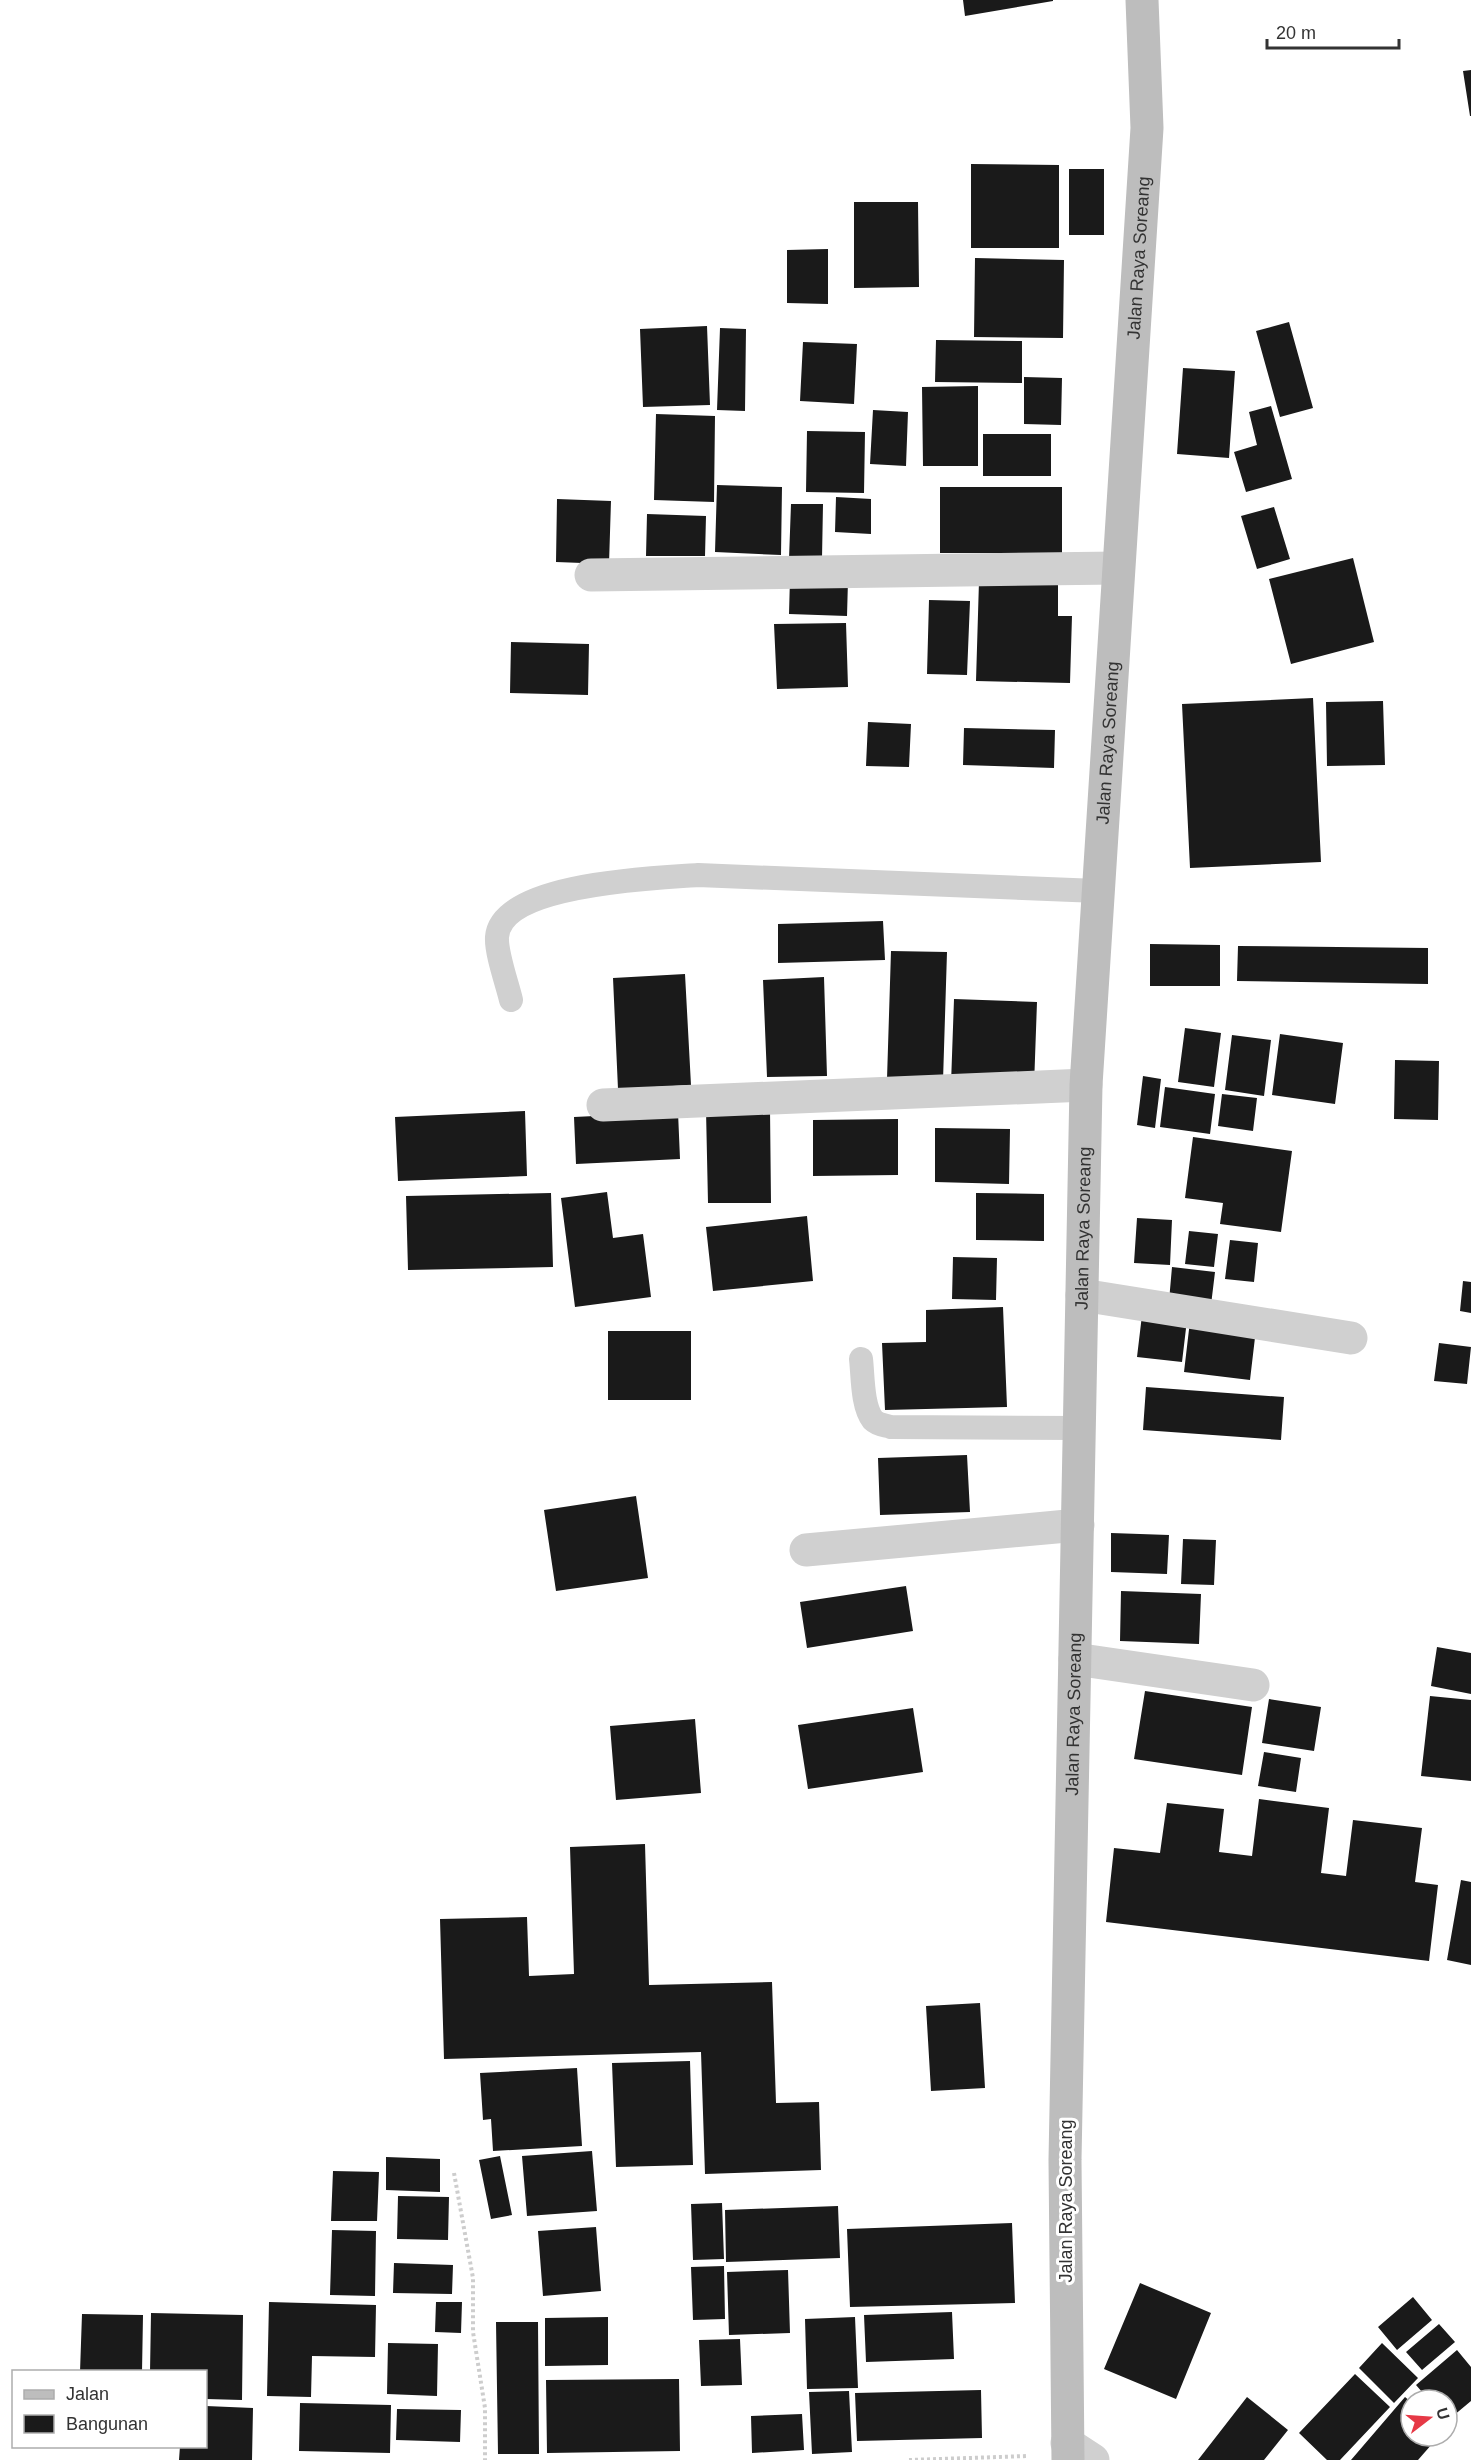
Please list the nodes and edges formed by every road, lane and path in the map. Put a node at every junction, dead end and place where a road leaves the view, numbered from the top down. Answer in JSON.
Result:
{"nodes":[{"id":1,"x":1142,"y":0,"type":"edge"},
{"id":2,"x":1118,"y":568,"type":"junction"},
{"id":3,"x":591,"y":575,"type":"dead end"},
{"id":4,"x":1098,"y":891,"type":"junction"},
{"id":5,"x":511,"y":1000,"type":"dead end"},
{"id":6,"x":1086,"y":1084,"type":"junction"},
{"id":7,"x":603,"y":1105,"type":"dead end"},
{"id":8,"x":1082,"y":1295,"type":"junction"},
{"id":9,"x":1351,"y":1338,"type":"dead end"},
{"id":10,"x":861,"y":1359,"type":"dead end"},
{"id":11,"x":1080,"y":1428,"type":"junction"},
{"id":12,"x":1078,"y":1525,"type":"junction"},
{"id":13,"x":806,"y":1550,"type":"dead end"},
{"id":14,"x":1075,"y":1659,"type":"junction"},
{"id":15,"x":1253,"y":1685,"type":"dead end"},
{"id":16,"x":454,"y":2173,"type":"dead end"},
{"id":17,"x":1074,"y":2454,"type":"edge"},
{"id":18,"x":485,"y":2460,"type":"edge"},
{"id":19,"x":909,"y":2460,"type":"edge"}],
"edges":[{"from":1,"to":2,"type":"main road","name":"Jalan Raya Soreang"},
{"from":2,"to":3,"type":"street"},
{"from":2,"to":4,"type":"main road","name":"Jalan Raya Soreang"},
{"from":4,"to":5,"type":"lane"},
{"from":4,"to":6,"type":"main road","name":"Jalan Raya Soreang"},
{"from":6,"to":7,"type":"street"},
{"from":6,"to":8,"type":"main road","name":"Jalan Raya Soreang"},
{"from":8,"to":9,"type":"street"},
{"from":8,"to":11,"type":"main road","name":"Jalan Raya Soreang"},
{"from":10,"to":11,"type":"lane"},
{"from":11,"to":12,"type":"main road","name":"Jalan Raya Soreang"},
{"from":12,"to":13,"type":"street"},
{"from":12,"to":14,"type":"main road","name":"Jalan Raya Soreang"},
{"from":14,"to":15,"type":"street"},
{"from":14,"to":17,"type":"main road","name":"Jalan Raya Soreang"},
{"from":16,"to":18,"type":"path"},
{"from":17,"to":19,"type":"path"}]}
